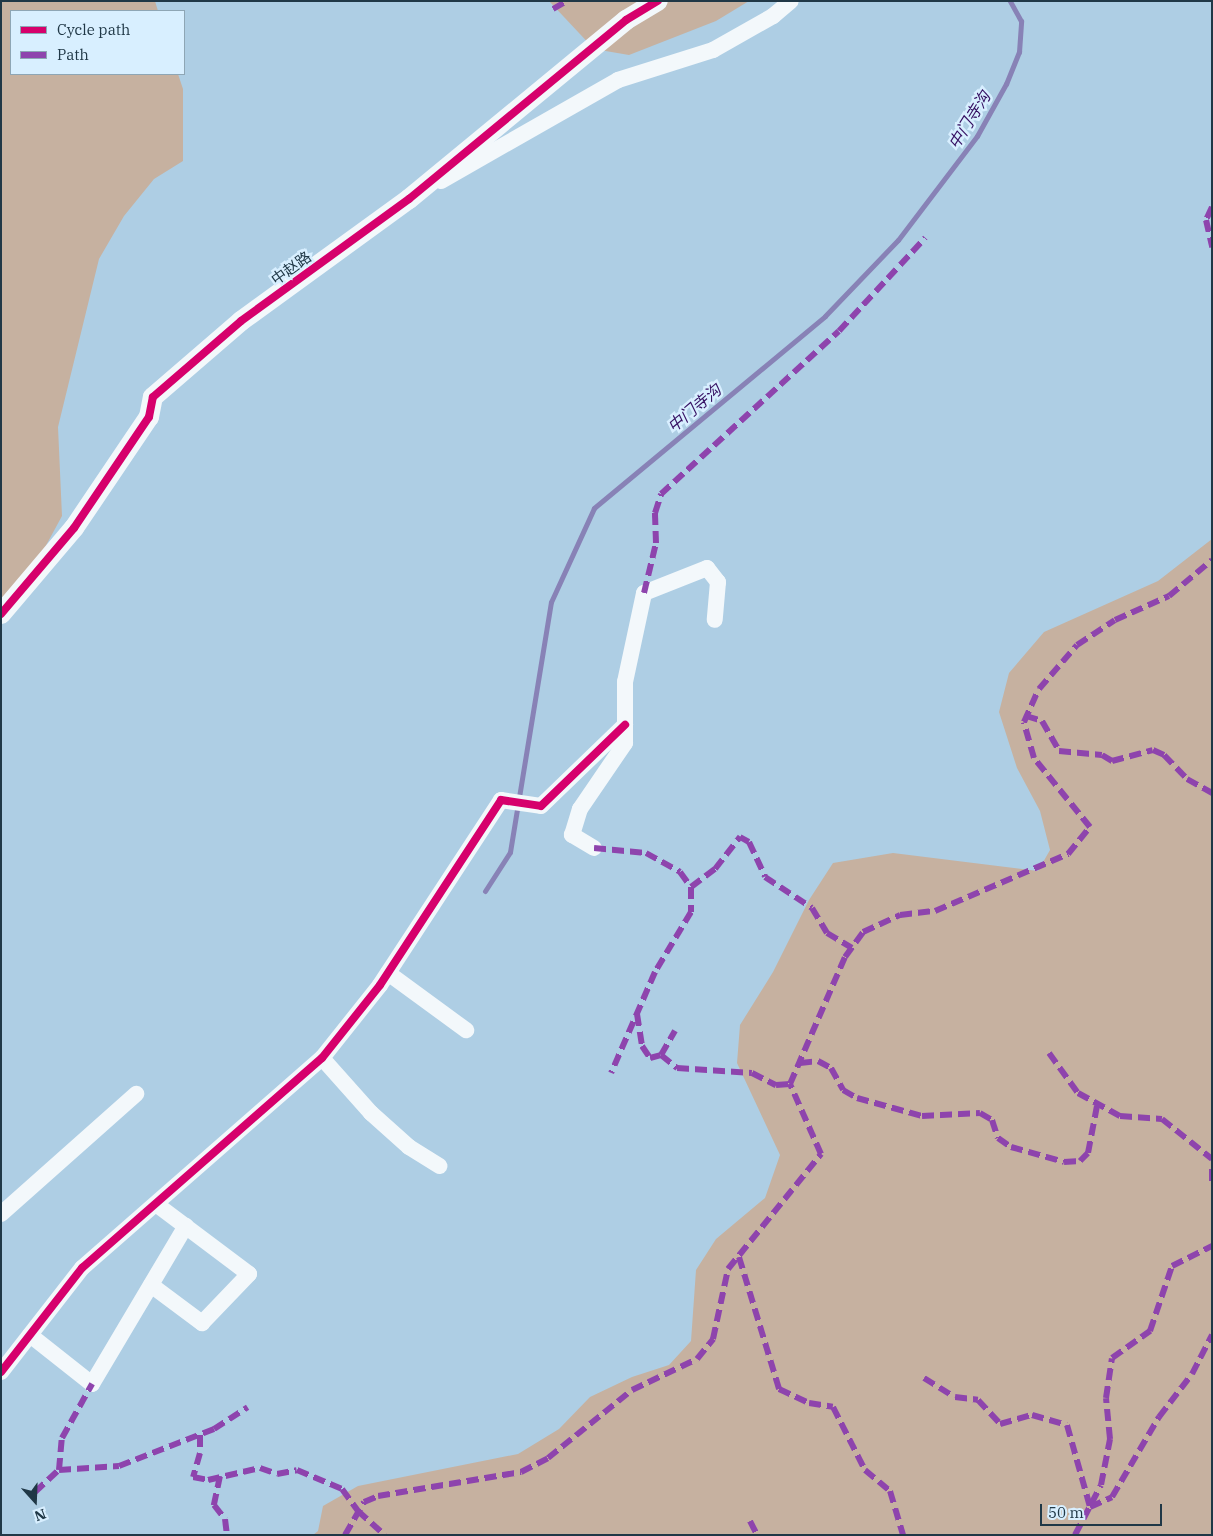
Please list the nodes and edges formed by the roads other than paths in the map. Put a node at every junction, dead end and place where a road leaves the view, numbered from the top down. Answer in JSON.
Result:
{"nodes":[{"id":1,"x":658,"y":1,"type":"edge"},
{"id":2,"x":791,"y":1,"type":"edge"},
{"id":3,"x":409,"y":198,"type":"junction"},
{"id":4,"x":1,"y":614,"type":"edge"},
{"id":5,"x":715,"y":620,"type":"dead end"},
{"id":6,"x":625,"y":725,"type":"junction"},
{"id":7,"x":594,"y":848,"type":"dead end"},
{"id":8,"x":388,"y":973,"type":"junction"},
{"id":9,"x":466,"y":1030,"type":"dead end"},
{"id":10,"x":322,"y":1058,"type":"junction"},
{"id":11,"x":136,"y":1094,"type":"dead end"},
{"id":12,"x":440,"y":1166,"type":"dead end"},
{"id":13,"x":158,"y":1205,"type":"junction"},
{"id":14,"x":1,"y":1214,"type":"edge"},
{"id":15,"x":186,"y":1226,"type":"junction"},
{"id":16,"x":151,"y":1285,"type":"junction"},
{"id":17,"x":30,"y":1335,"type":"junction"},
{"id":18,"x":1,"y":1372,"type":"edge"}],
"edges":[{"from":1,"to":3,"type":"street","name":"中赵路"},
{"from":2,"to":3,"type":"street"},
{"from":3,"to":4,"type":"street","name":"中赵路"},
{"from":5,"to":6,"type":"street"},
{"from":6,"to":7,"type":"street"},
{"from":6,"to":8,"type":"street"},
{"from":8,"to":9,"type":"street"},
{"from":8,"to":10,"type":"street"},
{"from":10,"to":12,"type":"street"},
{"from":10,"to":13,"type":"street"},
{"from":11,"to":14,"type":"street"},
{"from":13,"to":15,"type":"street"},
{"from":13,"to":17,"type":"street"},
{"from":15,"to":16,"type":"street"},
{"from":15,"to":16,"type":"street"},
{"from":16,"to":17,"type":"street"},
{"from":17,"to":18,"type":"street"}]}
